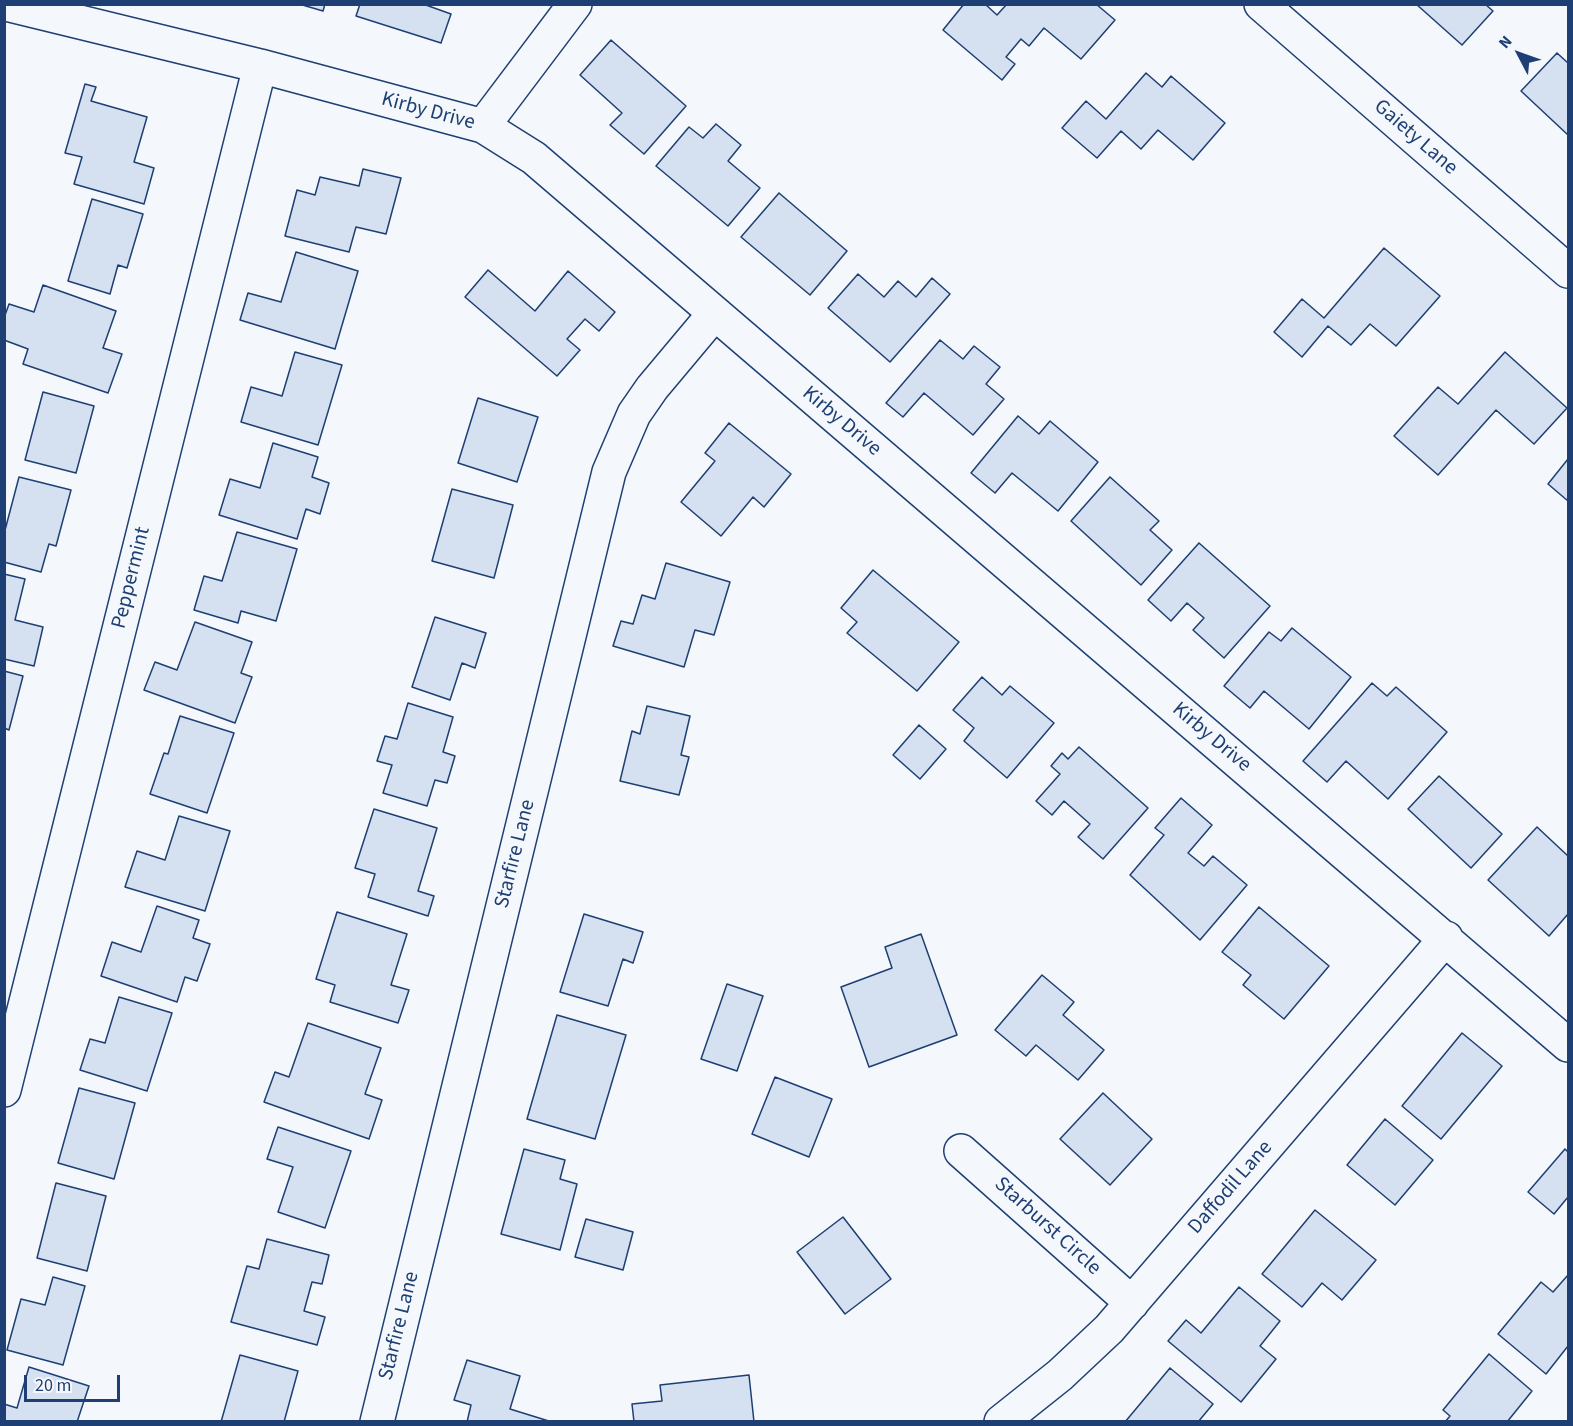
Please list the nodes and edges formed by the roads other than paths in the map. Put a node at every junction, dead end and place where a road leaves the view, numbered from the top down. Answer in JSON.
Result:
{"nodes":[{"id":1,"x":6,"y":4,"type":"edge"},
{"id":2,"x":575,"y":4,"type":"edge"},
{"id":3,"x":1261,"y":4,"type":"edge"},
{"id":4,"x":260,"y":66,"type":"junction"},
{"id":5,"x":483,"y":126,"type":"junction"},
{"id":6,"x":1569,"y":271,"type":"edge"},
{"id":7,"x":714,"y":314,"type":"junction"},
{"id":8,"x":1446,"y":938,"type":"junction"},
{"id":9,"x":1569,"y":1045,"type":"edge"},
{"id":10,"x":4,"y":1090,"type":"edge"},
{"id":11,"x":962,"y":1151,"type":"dead end"},
{"id":12,"x":1132,"y":1303,"type":"junction"},
{"id":13,"x":377,"y":1422,"type":"edge"},
{"id":14,"x":1001,"y":1422,"type":"edge"}],
"edges":[{"from":1,"to":4,"type":"street","name":"Kirby Drive"},
{"from":2,"to":5,"type":"street"},
{"from":3,"to":6,"type":"street","name":"Gaiety Lane"},
{"from":4,"to":5,"type":"street","name":"Kirby Drive"},
{"from":4,"to":10,"type":"street","name":"Peppermint"},
{"from":5,"to":7,"type":"street","name":"Kirby Drive"},
{"from":7,"to":8,"type":"street","name":"Kirby Drive"},
{"from":7,"to":13,"type":"street","name":"Starfire Lane"},
{"from":8,"to":9,"type":"street","name":"Kirby Drive"},
{"from":8,"to":12,"type":"street","name":"Daffodil Lane"},
{"from":11,"to":12,"type":"street","name":"Starburst Circle"},
{"from":12,"to":14,"type":"street","name":"Daffodil Lane"}]}
